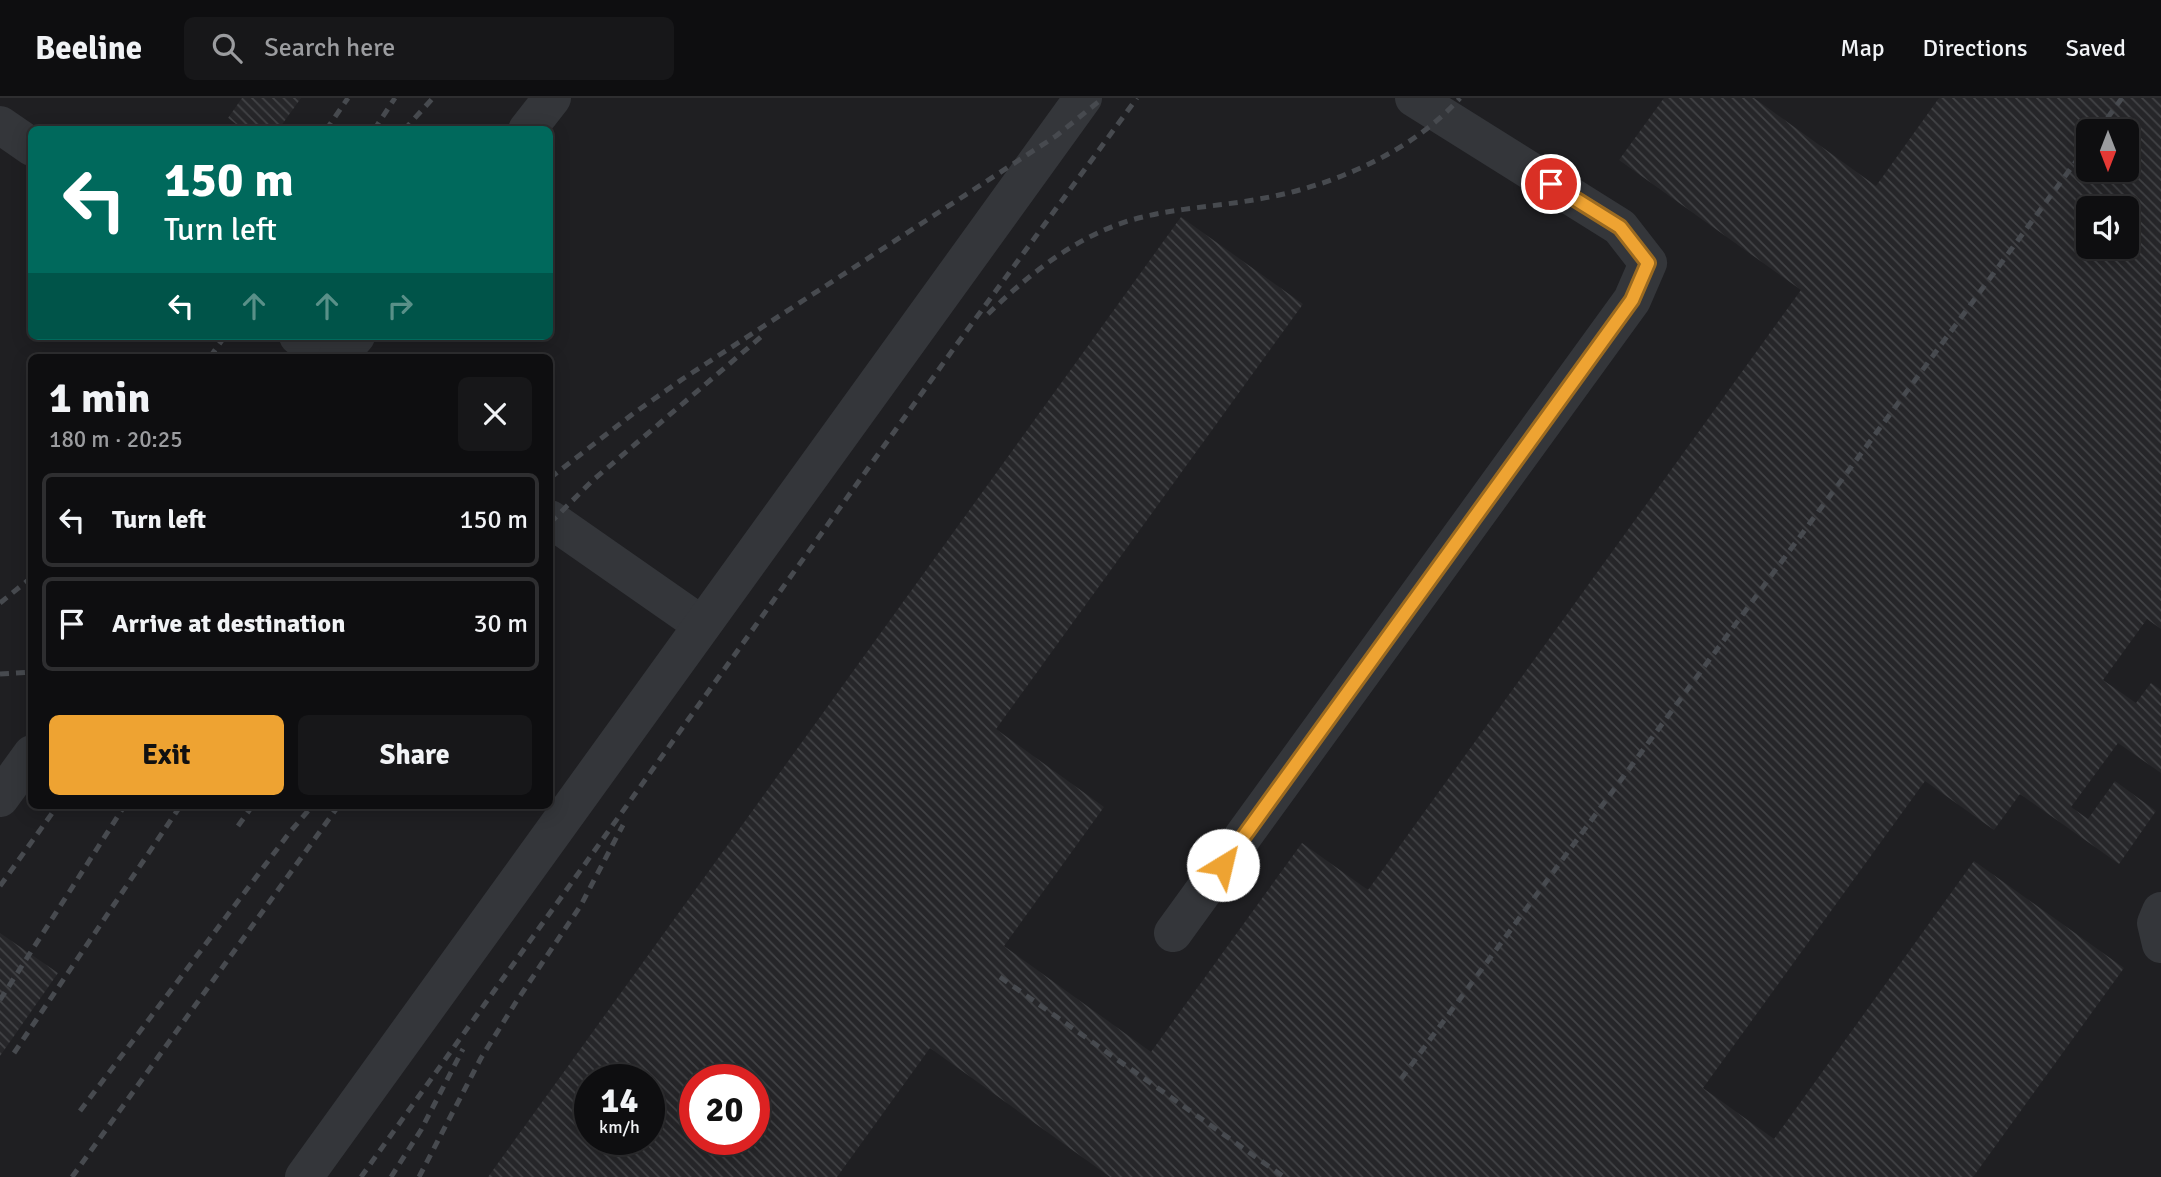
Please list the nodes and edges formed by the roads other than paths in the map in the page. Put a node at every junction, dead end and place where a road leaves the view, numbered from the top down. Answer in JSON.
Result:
{"nodes":[{"id":1,"x":552,"y":98,"type":"edge"},
{"id":2,"x":1083,"y":98,"type":"edge"},
{"id":3,"x":1414,"y":98,"type":"edge"},
{"id":4,"x":0,"y":125,"type":"edge"},
{"id":5,"x":530,"y":126,"type":"edge"},
{"id":6,"x":28,"y":144,"type":"edge"},
{"id":7,"x":303,"y":340,"type":"edge"},
{"id":8,"x":352,"y":340,"type":"edge"},
{"id":9,"x":322,"y":354,"type":"edge"},
{"id":10,"x":340,"y":354,"type":"edge"},
{"id":11,"x":553,"y":521,"type":"edge"},
{"id":12,"x":702,"y":625,"type":"junction"},
{"id":13,"x":28,"y":760,"type":"edge"},
{"id":14,"x":0,"y":798,"type":"edge"},
{"id":15,"x":2161,"y":911,"type":"edge"},
{"id":16,"x":1174,"y":933,"type":"dead end"},
{"id":17,"x":2161,"y":944,"type":"edge"},
{"id":18,"x":304,"y":1177,"type":"edge"}],
"edges":[{"from":1,"to":5,"type":"lane"},
{"from":2,"to":12,"type":"lane"},
{"from":3,"to":16,"type":"lane"},
{"from":4,"to":6,"type":"lane"},
{"from":7,"to":9,"type":"lane"},
{"from":8,"to":10,"type":"lane"},
{"from":11,"to":12,"type":"lane"},
{"from":12,"to":18,"type":"lane"},
{"from":13,"to":14,"type":"lane"},
{"from":15,"to":17,"type":"lane"}]}
